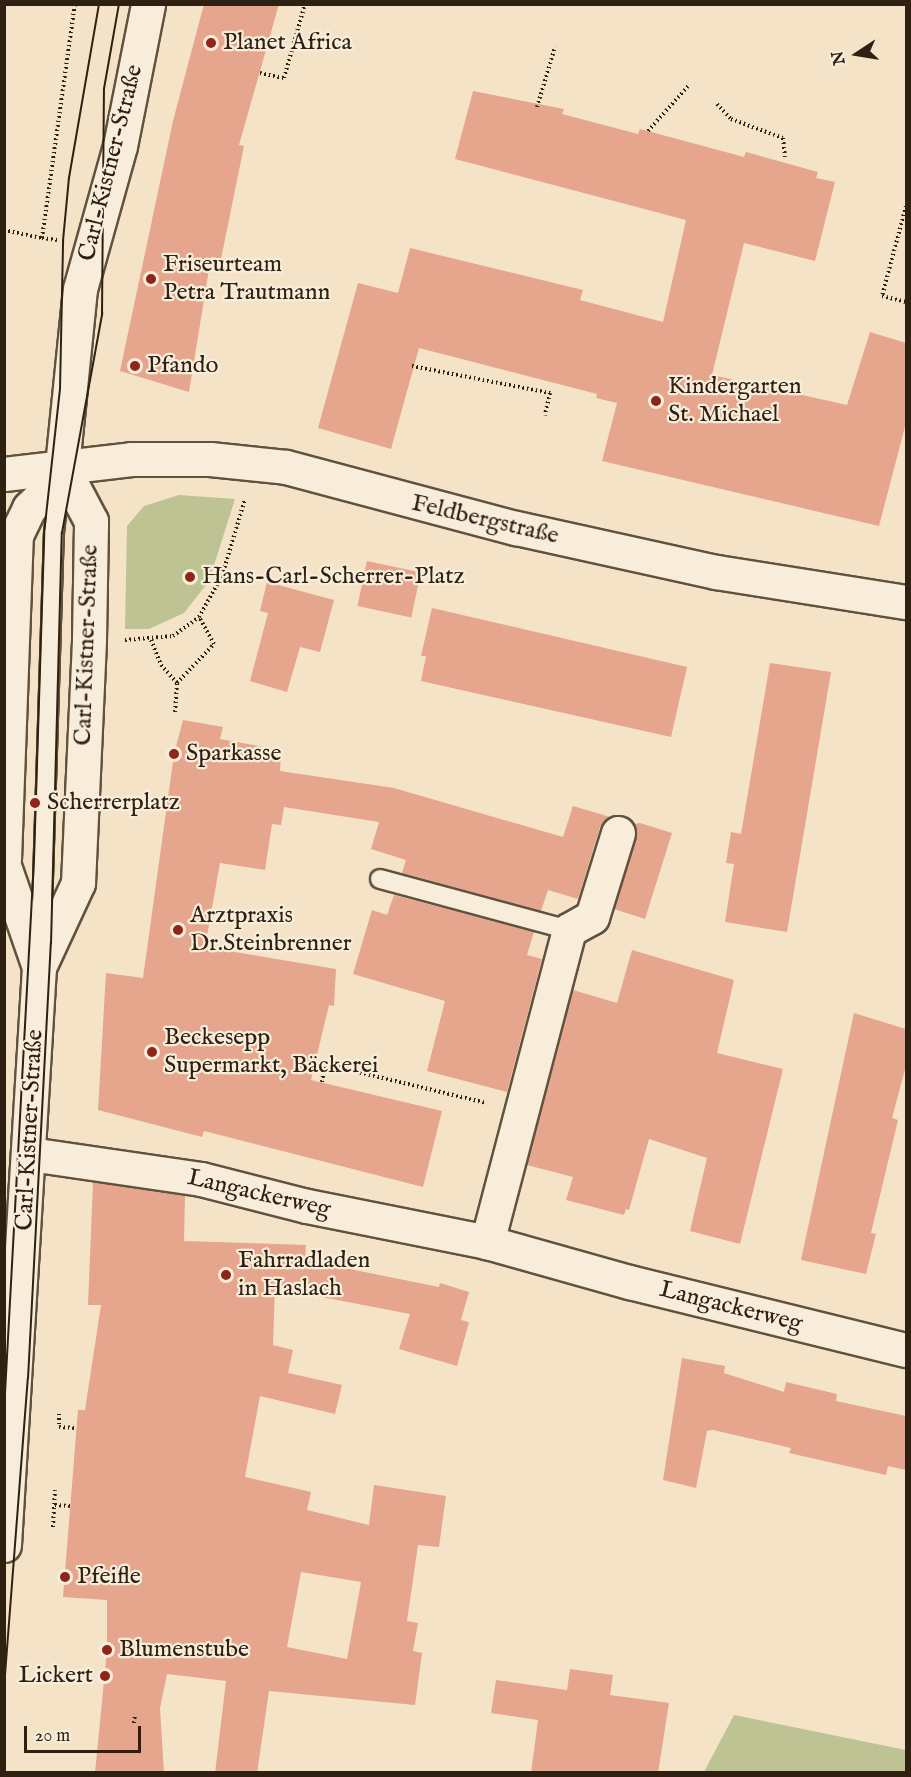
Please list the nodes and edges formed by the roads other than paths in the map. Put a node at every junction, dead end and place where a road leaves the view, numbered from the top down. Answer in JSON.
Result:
{"nodes":[{"id":1,"x":148,"y":4,"type":"edge"},
{"id":2,"x":62,"y":466,"type":"junction"},
{"id":3,"x":4,"y":474,"type":"edge"},
{"id":4,"x":906,"y":602,"type":"edge"},
{"id":5,"x":618,"y":833,"type":"dead end"},
{"id":6,"x":4,"y":859,"type":"edge"},
{"id":7,"x":4,"y":866,"type":"edge"},
{"id":8,"x":380,"y":879,"type":"dead end"},
{"id":9,"x":569,"y":930,"type":"junction"},
{"id":10,"x":39,"y":967,"type":"junction"},
{"id":11,"x":21,"y":1171,"type":"edge"},
{"id":12,"x":488,"y":1242,"type":"junction"},
{"id":13,"x":906,"y":1350,"type":"edge"},
{"id":14,"x":4,"y":1545,"type":"edge"}],
"edges":[{"from":1,"to":2,"type":"street","name":"Carl-Kistner-Straße"},
{"from":2,"to":3,"type":"street","name":"Feldbergstraße"},
{"from":2,"to":4,"type":"street","name":"Feldbergstraße"},
{"from":2,"to":6,"type":"street","name":"Carl-Kistner-Straße"},
{"from":2,"to":10,"type":"lane"},
{"from":2,"to":10,"type":"street","name":"Carl-Kistner-Straße"},
{"from":5,"to":9,"type":"street"},
{"from":7,"to":10,"type":"street","name":"Carl-Kistner-Straße"},
{"from":8,"to":9,"type":"lane"},
{"from":9,"to":12,"type":"street"},
{"from":10,"to":11,"type":"street","name":"Carl-Kistner-Straße"},
{"from":11,"to":12,"type":"street","name":"Langackerweg"},
{"from":11,"to":14,"type":"street","name":"Carl-Kistner-Straße"},
{"from":12,"to":13,"type":"street","name":"Langackerweg"}]}
